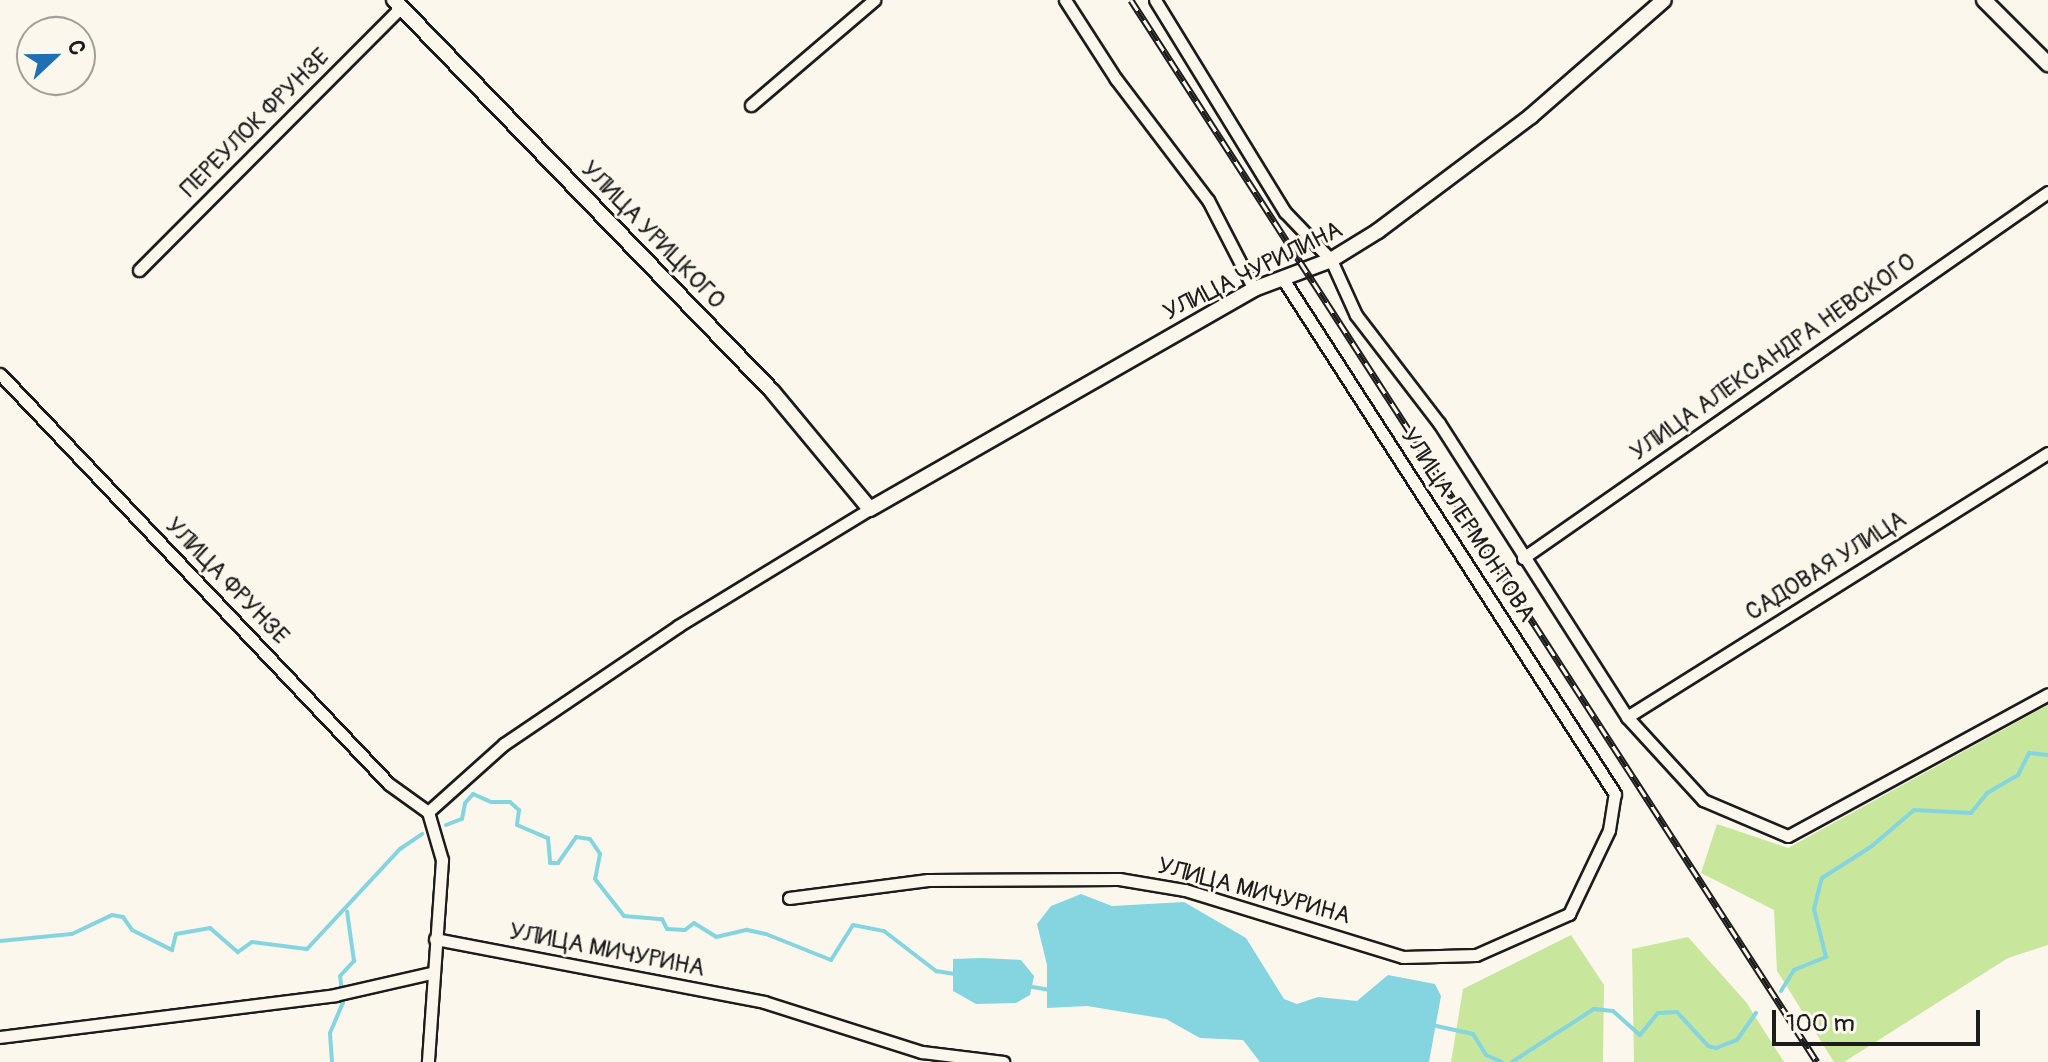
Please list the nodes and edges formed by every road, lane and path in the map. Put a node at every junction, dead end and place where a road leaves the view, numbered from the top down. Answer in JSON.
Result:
{"nodes":[{"id":1,"x":874,"y":0,"type":"edge"},
{"id":2,"x":1065,"y":0,"type":"edge"},
{"id":3,"x":1155,"y":0,"type":"edge"},
{"id":4,"x":1664,"y":0,"type":"edge"},
{"id":5,"x":1984,"y":0,"type":"edge"},
{"id":6,"x":398,"y":4,"type":"edge"},
{"id":7,"x":2048,"y":64,"type":"edge"},
{"id":8,"x":751,"y":105,"type":"dead end"},
{"id":9,"x":2048,"y":192,"type":"edge"},
{"id":10,"x":1331,"y":260,"type":"junction"},
{"id":11,"x":139,"y":270,"type":"dead end"},
{"id":12,"x":1283,"y":279,"type":"junction"},
{"id":13,"x":1254,"y":289,"type":"junction"},
{"id":14,"x":0,"y":374,"type":"edge"},
{"id":15,"x":2048,"y":453,"type":"edge"},
{"id":16,"x":870,"y":509,"type":"junction"},
{"id":17,"x":1523,"y":558,"type":"junction"},
{"id":18,"x":2048,"y":694,"type":"edge"},
{"id":19,"x":1627,"y":717,"type":"junction"},
{"id":20,"x":1615,"y":794,"type":"joint"},
{"id":21,"x":428,"y":812,"type":"junction"},
{"id":22,"x":789,"y":898,"type":"dead end"},
{"id":23,"x":435,"y":939,"type":"junction"},
{"id":24,"x":431,"y":973,"type":"junction"},
{"id":25,"x":0,"y":1037,"type":"edge"},
{"id":26,"x":428,"y":1062,"type":"edge"},
{"id":27,"x":1003,"y":1062,"type":"edge"}],
"edges":[{"from":1,"to":8,"type":"street"},
{"from":2,"to":13,"type":"street"},
{"from":3,"to":10,"type":"street"},
{"from":4,"to":10,"type":"street","name":"УЛИЦА ЧУРИЛИНА"},
{"from":5,"to":7,"type":"street"},
{"from":6,"to":11,"type":"street","name":"ПЕРЕУЛОК ФРУНЗЕ"},
{"from":6,"to":16,"type":"street","name":"УЛИЦА УРИЦКОГО"},
{"from":9,"to":17,"type":"street","name":"УЛИЦА АЛЕКСАНДРА НЕВСКОГО"},
{"from":10,"to":12,"type":"street","name":"УЛИЦА ЧУРИЛИНА"},
{"from":10,"to":17,"type":"street"},
{"from":12,"to":13,"type":"street","name":"УЛИЦА ЧУРИЛИНА"},
{"from":12,"to":20,"type":"street","name":"УЛИЦА ЛЕРМОНТОВА"},
{"from":13,"to":16,"type":"street","name":"УЛИЦА ЧУРИЛИНА"},
{"from":14,"to":21,"type":"street","name":"УЛИЦА ФРУНЗЕ"},
{"from":15,"to":19,"type":"street","name":"САДОВАЯ УЛИЦА"},
{"from":16,"to":21,"type":"street"},
{"from":17,"to":19,"type":"street"},
{"from":18,"to":19,"type":"street"},
{"from":20,"to":22,"type":"street","name":"УЛИЦА МИЧУРИНА"},
{"from":21,"to":23,"type":"street"},
{"from":23,"to":24,"type":"street"},
{"from":23,"to":27,"type":"street","name":"УЛИЦА МИЧУРИНА"},
{"from":24,"to":25,"type":"street"},
{"from":24,"to":26,"type":"street"}]}
